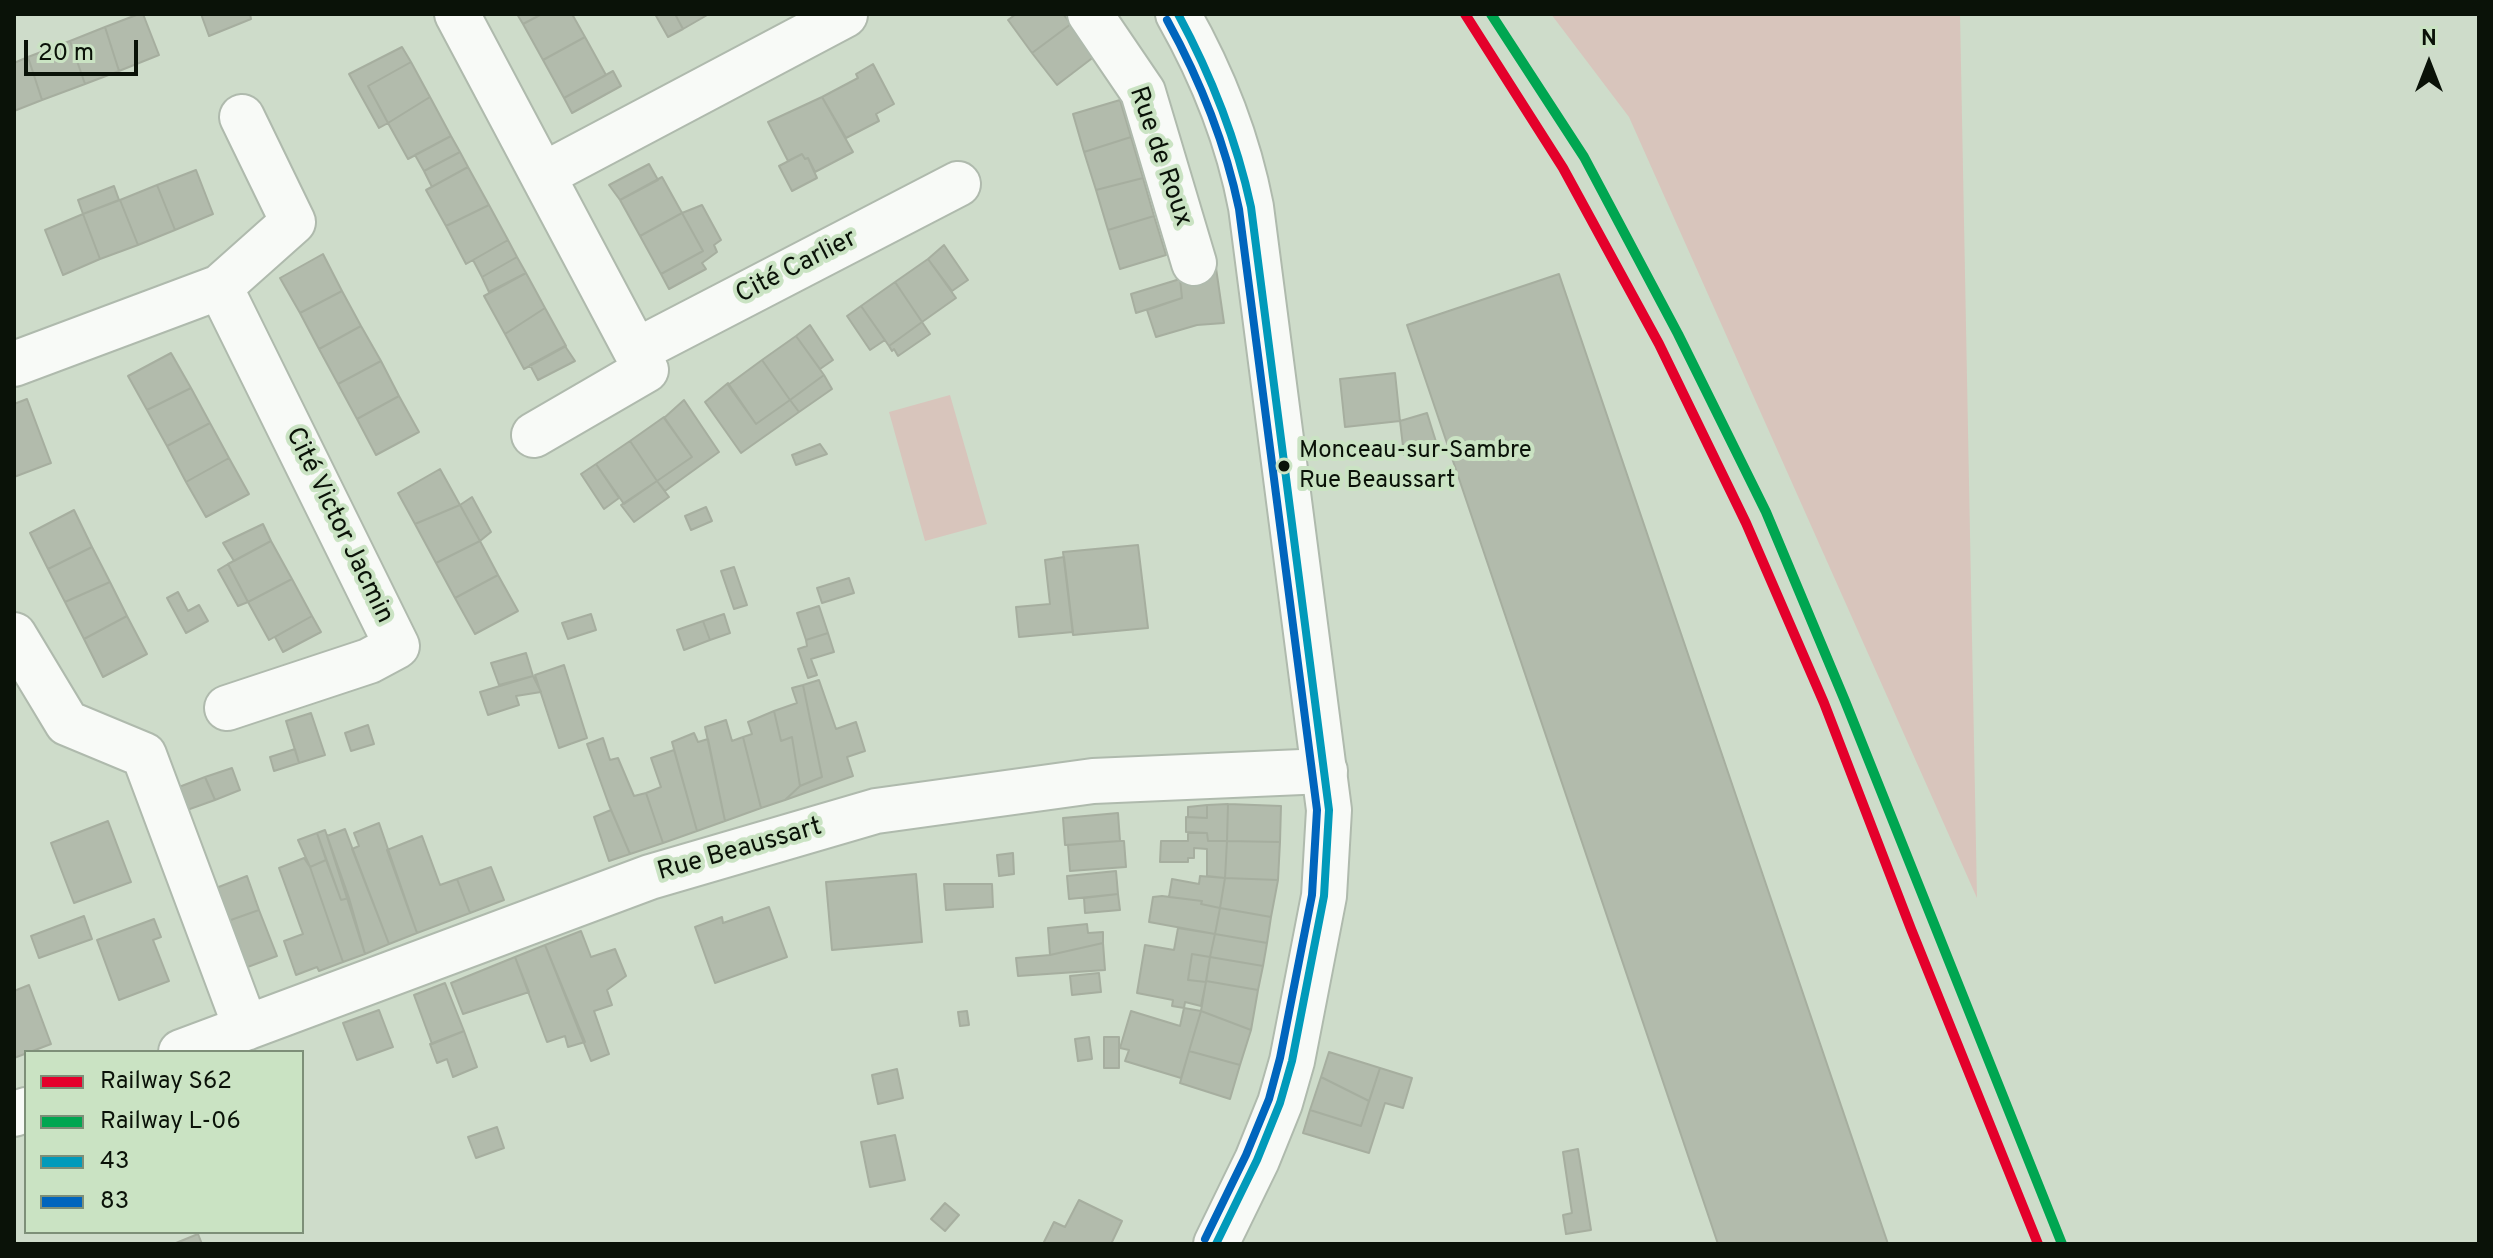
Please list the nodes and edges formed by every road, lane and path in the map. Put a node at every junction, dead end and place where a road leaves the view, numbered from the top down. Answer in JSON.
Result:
{"nodes":[{"id":1,"x":457,"y":14,"type":"edge"},
{"id":2,"x":1090,"y":14,"type":"edge"},
{"id":3,"x":1178,"y":14,"type":"edge"},
{"id":4,"x":845,"y":15,"type":"edge"},
{"id":5,"x":242,"y":117,"type":"dead end"},
{"id":6,"x":543,"y":175,"type":"junction"},
{"id":7,"x":958,"y":184,"type":"dead end"},
{"id":8,"x":1194,"y":263,"type":"dead end"},
{"id":9,"x":220,"y":287,"type":"junction"},
{"id":10,"x":636,"y":351,"type":"junction"},
{"id":11,"x":14,"y":364,"type":"edge"},
{"id":12,"x":534,"y":435,"type":"dead end"},
{"id":13,"x":14,"y":635,"type":"edge"},
{"id":14,"x":227,"y":708,"type":"dead end"},
{"id":15,"x":1325,"y":771,"type":"junction"},
{"id":16,"x":246,"y":1028,"type":"junction"},
{"id":17,"x":186,"y":1050,"type":"edge"},
{"id":18,"x":1216,"y":1244,"type":"edge"}],
"edges":[{"from":1,"to":6,"type":"street"},
{"from":2,"to":8,"type":"street","name":"Rue de Roux"},
{"from":3,"to":15,"type":"street"},
{"from":4,"to":6,"type":"street"},
{"from":5,"to":9,"type":"street"},
{"from":6,"to":10,"type":"street"},
{"from":7,"to":10,"type":"street","name":"Cité Carlier"},
{"from":9,"to":11,"type":"street"},
{"from":9,"to":14,"type":"street","name":"Cité Victor Jacmin"},
{"from":10,"to":12,"type":"street"},
{"from":13,"to":16,"type":"street"},
{"from":15,"to":16,"type":"street","name":"Rue Beaussart"},
{"from":15,"to":18,"type":"street"},
{"from":16,"to":17,"type":"street","name":"Rue Beaussart"}]}
